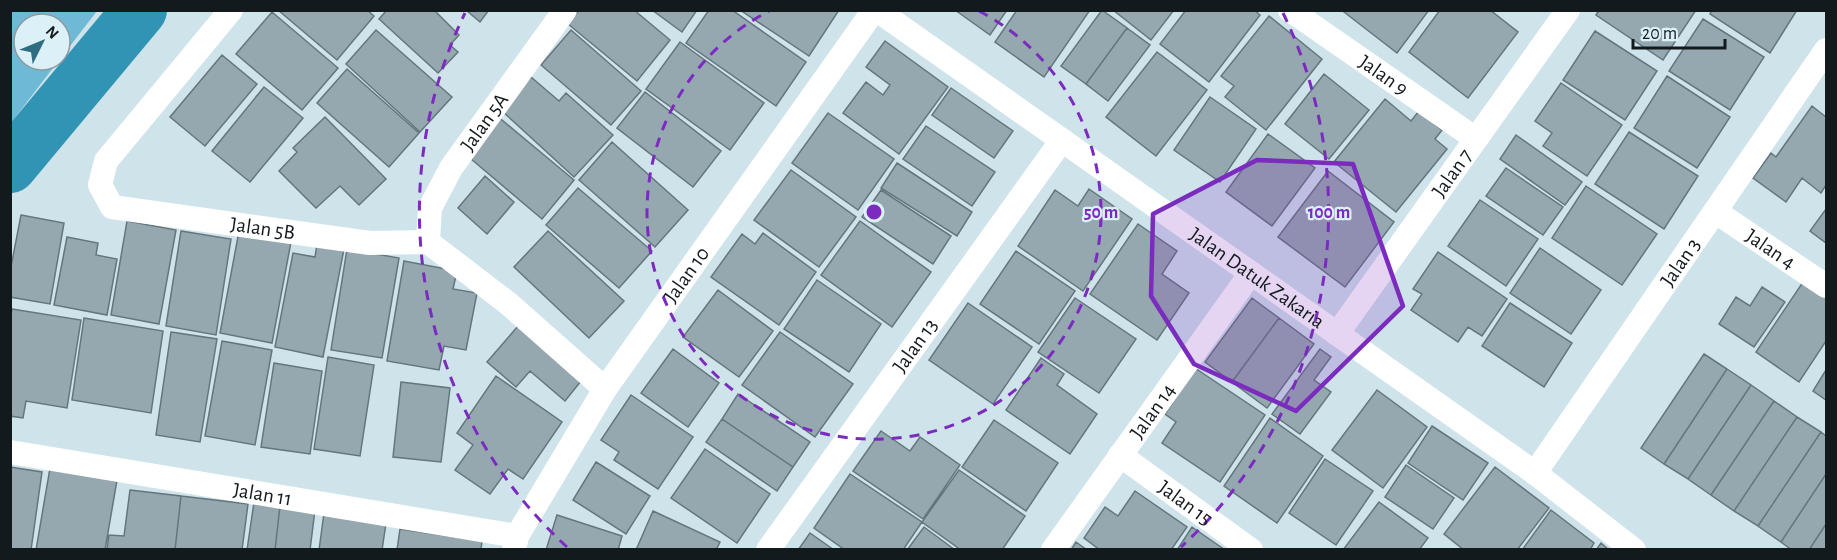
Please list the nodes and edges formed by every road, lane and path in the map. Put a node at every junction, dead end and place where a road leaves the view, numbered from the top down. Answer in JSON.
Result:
{"nodes":[{"id":1,"x":231,"y":10,"type":"edge"},
{"id":2,"x":565,"y":10,"type":"edge"},
{"id":3,"x":876,"y":10,"type":"edge"},
{"id":4,"x":1290,"y":10,"type":"edge"},
{"id":5,"x":1568,"y":10,"type":"edge"},
{"id":6,"x":1827,"y":50,"type":"edge"},
{"id":7,"x":1476,"y":139,"type":"junction"},
{"id":8,"x":1062,"y":140,"type":"junction"},
{"id":9,"x":1716,"y":212,"type":"junction"},
{"id":10,"x":428,"y":242,"type":"junction"},
{"id":11,"x":1251,"y":273,"type":"junction"},
{"id":12,"x":1827,"y":286,"type":"edge"},
{"id":13,"x":1337,"y":334,"type":"junction"},
{"id":14,"x":605,"y":388,"type":"junction"},
{"id":15,"x":10,"y":452,"type":"edge"},
{"id":16,"x":1120,"y":455,"type":"junction"},
{"id":17,"x":1535,"y":473,"type":"junction"},
{"id":18,"x":515,"y":543,"type":"edge"},
{"id":19,"x":768,"y":549,"type":"edge"},
{"id":20,"x":1053,"y":549,"type":"edge"},
{"id":21,"x":1251,"y":549,"type":"edge"},
{"id":22,"x":1634,"y":549,"type":"edge"}],
"edges":[{"from":1,"to":10,"type":"street","name":"Jalan 5B"},
{"from":2,"to":10,"type":"street","name":"Jalan 5A"},
{"from":3,"to":8,"type":"street","name":"Jalan Datuk Zakaria"},
{"from":3,"to":14,"type":"street","name":"Jalan 10"},
{"from":4,"to":7,"type":"street","name":"Jalan 9"},
{"from":5,"to":7,"type":"street","name":"Jalan 7"},
{"from":6,"to":9,"type":"street","name":"Jalan 3"},
{"from":7,"to":13,"type":"street","name":"Jalan 7"},
{"from":8,"to":11,"type":"street","name":"Jalan Datuk Zakaria"},
{"from":8,"to":19,"type":"street","name":"Jalan 13"},
{"from":9,"to":12,"type":"street","name":"Jalan 4"},
{"from":9,"to":17,"type":"street","name":"Jalan 3"},
{"from":10,"to":14,"type":"street"},
{"from":11,"to":13,"type":"street","name":"Jalan Datuk Zakaria"},
{"from":11,"to":16,"type":"street","name":"Jalan 14"},
{"from":13,"to":17,"type":"street","name":"Jalan Datuk Zakaria"},
{"from":14,"to":18,"type":"street","name":"Jalan 10"},
{"from":15,"to":18,"type":"street","name":"Jalan 11"},
{"from":16,"to":20,"type":"street","name":"Jalan 14"},
{"from":16,"to":21,"type":"street","name":"Jalan 15"},
{"from":17,"to":22,"type":"street","name":"Jalan Datuk Zakaria"}]}
